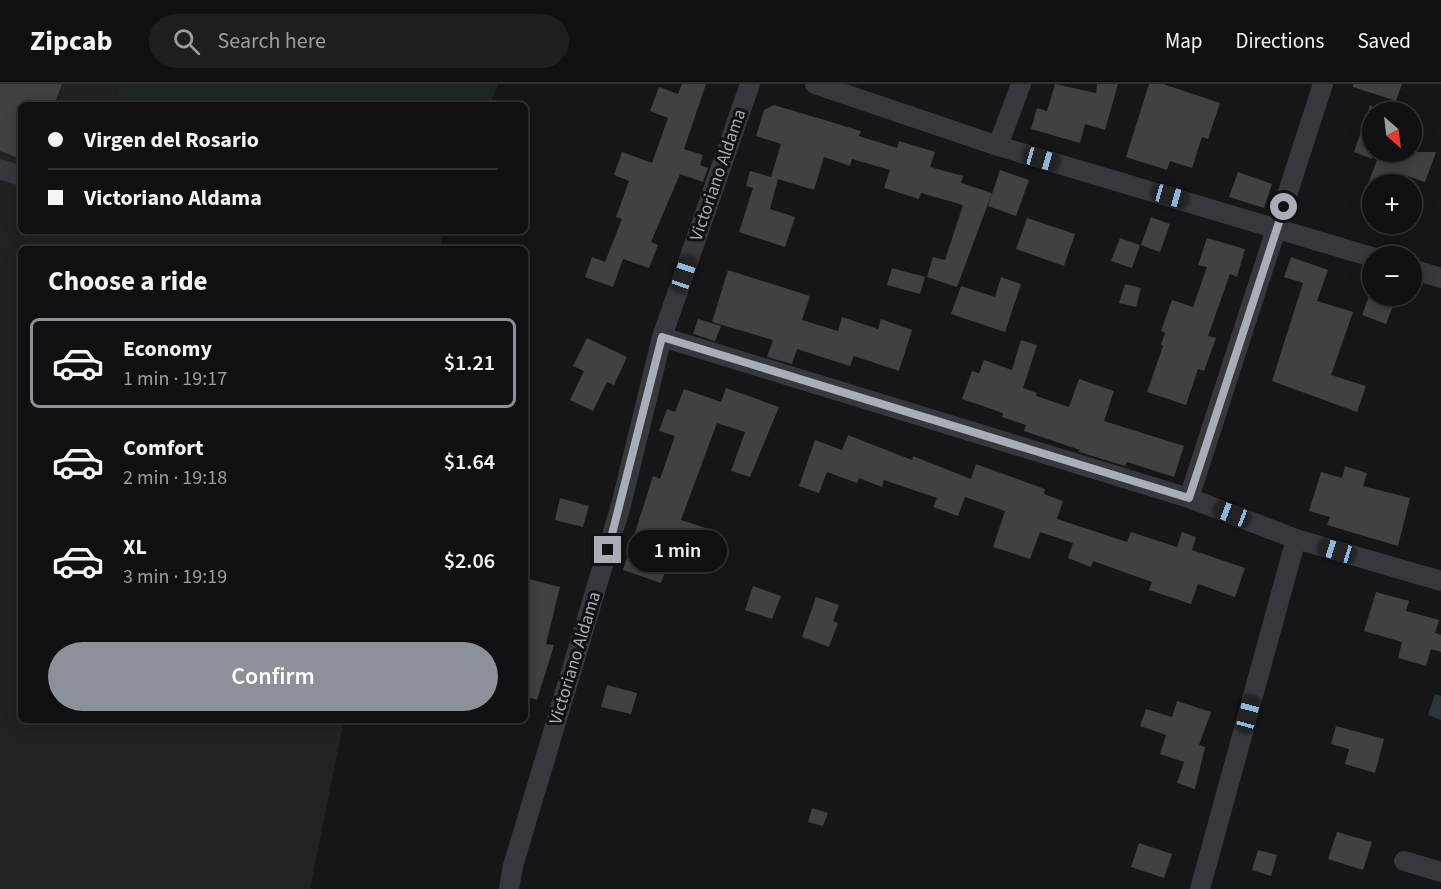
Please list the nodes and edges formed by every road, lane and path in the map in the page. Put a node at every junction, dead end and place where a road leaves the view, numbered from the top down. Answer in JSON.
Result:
{"nodes":[{"id":1,"x":750,"y":84,"type":"edge"},
{"id":2,"x":815,"y":84,"type":"edge"},
{"id":3,"x":1021,"y":84,"type":"edge"},
{"id":4,"x":1323,"y":84,"type":"edge"},
{"id":5,"x":998,"y":146,"type":"junction"},
{"id":6,"x":0,"y":169,"type":"edge"},
{"id":7,"x":18,"y":175,"type":"edge"},
{"id":8,"x":1278,"y":228,"type":"junction"},
{"id":9,"x":1362,"y":254,"type":"edge"},
{"id":10,"x":1422,"y":272,"type":"edge"},
{"id":11,"x":1441,"y":278,"type":"edge"},
{"id":12,"x":662,"y":337,"type":"junction"},
{"id":13,"x":1189,"y":498,"type":"junction"},
{"id":14,"x":1296,"y":538,"type":"junction"},
{"id":15,"x":1441,"y":581,"type":"edge"},
{"id":16,"x":1404,"y":861,"type":"dead end"},
{"id":17,"x":1441,"y":872,"type":"edge"},
{"id":18,"x":509,"y":889,"type":"edge"},
{"id":19,"x":1200,"y":889,"type":"edge"}],
"edges":[{"from":1,"to":12,"type":"street","name":"Victoriano Aldama"},
{"from":2,"to":5,"type":"street"},
{"from":3,"to":5,"type":"street"},
{"from":4,"to":8,"type":"street"},
{"from":5,"to":8,"type":"street"},
{"from":6,"to":7,"type":"street"},
{"from":8,"to":9,"type":"street"},
{"from":8,"to":13,"type":"street"},
{"from":10,"to":11,"type":"street"},
{"from":12,"to":13,"type":"street"},
{"from":12,"to":18,"type":"street","name":"Victoriano Aldama"},
{"from":13,"to":14,"type":"street"},
{"from":14,"to":15,"type":"street"},
{"from":14,"to":19,"type":"street"},
{"from":16,"to":17,"type":"street"}]}
